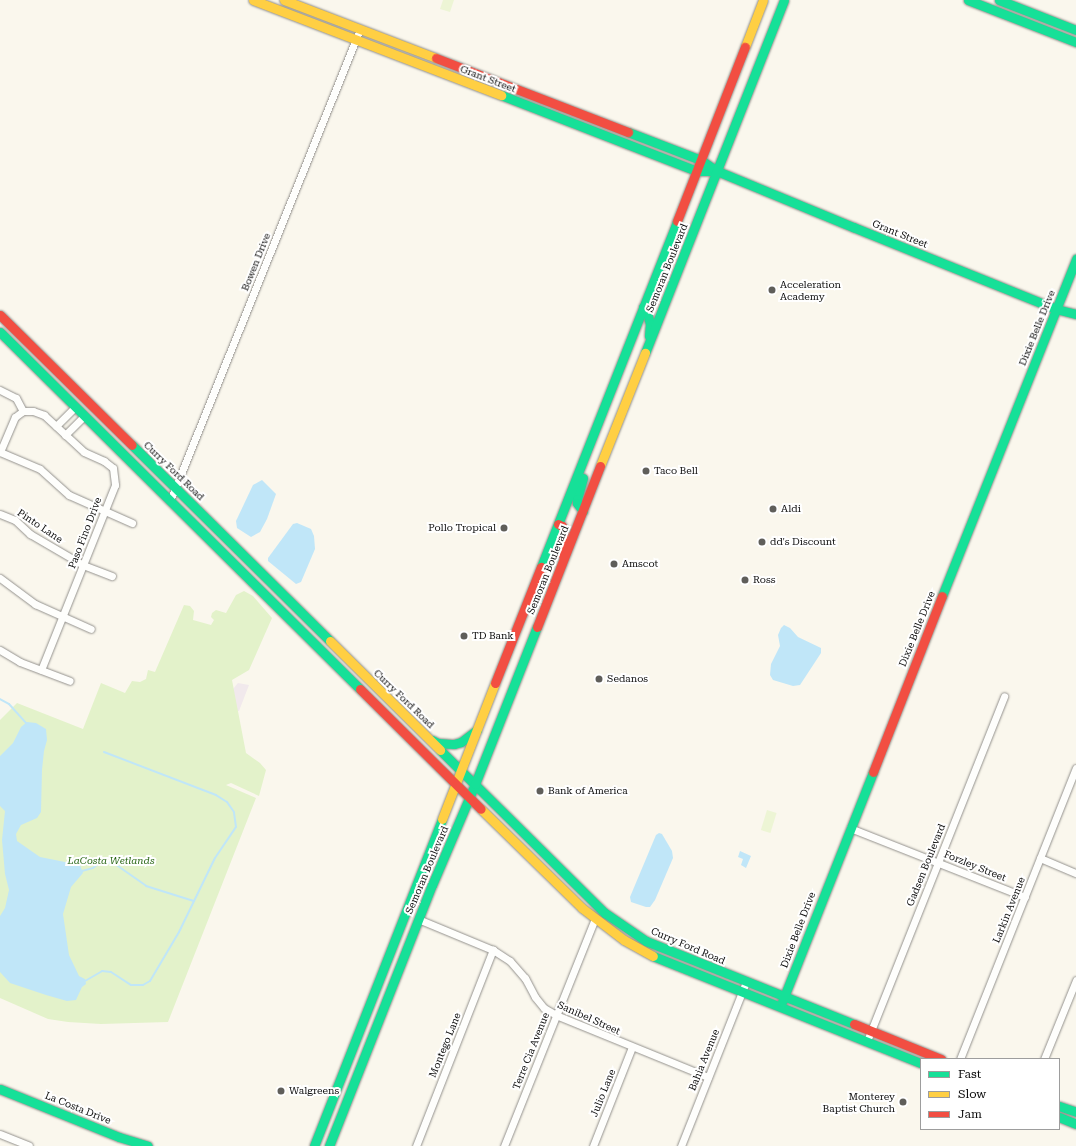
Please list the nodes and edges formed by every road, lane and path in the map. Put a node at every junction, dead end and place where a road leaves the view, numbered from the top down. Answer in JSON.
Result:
{"nodes":[{"id":1,"x":253,"y":0,"type":"edge"},
{"id":2,"x":763,"y":0,"type":"edge"},
{"id":3,"x":784,"y":0,"type":"edge"},
{"id":4,"x":968,"y":0,"type":"edge"},
{"id":5,"x":999,"y":0,"type":"edge"},
{"id":6,"x":287,"y":1,"type":"edge"},
{"id":7,"x":285,"y":12,"type":"junction"},
{"id":8,"x":360,"y":30,"type":"junction"},
{"id":9,"x":1076,"y":30,"type":"edge"},
{"id":10,"x":356,"y":40,"type":"junction"},
{"id":11,"x":1076,"y":42,"type":"edge"},
{"id":12,"x":432,"y":57,"type":"junction"},
{"id":13,"x":447,"y":63,"type":"junction"},
{"id":14,"x":428,"y":67,"type":"junction"},
{"id":15,"x":443,"y":73,"type":"junction"},
{"id":16,"x":526,"y":93,"type":"junction"},
{"id":17,"x":522,"y":104,"type":"junction"},
{"id":18,"x":595,"y":120,"type":"junction"},
{"id":19,"x":591,"y":131,"type":"junction"},
{"id":20,"x":701,"y":160,"type":"junction"},
{"id":21,"x":697,"y":171,"type":"junction"},
{"id":22,"x":717,"y":171,"type":"junction"},
{"id":23,"x":1076,"y":259,"type":"edge"},
{"id":24,"x":643,"y":307,"type":"junction"},
{"id":25,"x":1056,"y":310,"type":"junction"},
{"id":26,"x":1076,"y":314,"type":"edge"},
{"id":27,"x":0,"y":315,"type":"edge"},
{"id":28,"x":0,"y":321,"type":"edge"},
{"id":29,"x":3,"y":336,"type":"edge"},
{"id":30,"x":29,"y":344,"type":"junction"},
{"id":31,"x":648,"y":344,"type":"junction"},
{"id":32,"x":0,"y":390,"type":"edge"},
{"id":33,"x":82,"y":396,"type":"junction"},
{"id":34,"x":607,"y":398,"type":"junction"},
{"id":35,"x":75,"y":407,"type":"junction"},
{"id":36,"x":23,"y":411,"type":"junction"},
{"id":37,"x":84,"y":416,"type":"junction"},
{"id":38,"x":56,"y":426,"type":"junction"},
{"id":39,"x":65,"y":434,"type":"junction"},
{"id":40,"x":134,"y":448,"type":"junction"},
{"id":41,"x":0,"y":452,"type":"edge"},
{"id":42,"x":175,"y":488,"type":"junction"},
{"id":43,"x":170,"y":501,"type":"junction"},
{"id":44,"x":583,"y":511,"type":"junction"},
{"id":45,"x":104,"y":512,"type":"junction"},
{"id":46,"x":0,"y":514,"type":"edge"},
{"id":47,"x":132,"y":523,"type":"dead end"},
{"id":48,"x":558,"y":524,"type":"junction"},
{"id":49,"x":83,"y":565,"type":"junction"},
{"id":50,"x":560,"y":567,"type":"junction"},
{"id":51,"x":242,"y":572,"type":"junction"},
{"id":52,"x":112,"y":576,"type":"dead end"},
{"id":53,"x":0,"y":578,"type":"edge"},
{"id":54,"x":303,"y":614,"type":"junction"},
{"id":55,"x":62,"y":618,"type":"junction"},
{"id":56,"x":296,"y":627,"type":"junction"},
{"id":57,"x":91,"y":629,"type":"dead end"},
{"id":58,"x":0,"y":650,"type":"edge"},
{"id":59,"x":42,"y":670,"type":"junction"},
{"id":60,"x":364,"y":674,"type":"junction"},
{"id":61,"x":70,"y":681,"type":"dead end"},
{"id":62,"x":1004,"y":696,"type":"dead end"},
{"id":63,"x":477,"y":730,"type":"junction"},
{"id":64,"x":428,"y":738,"type":"junction"},
{"id":65,"x":1076,"y":769,"type":"edge"},
{"id":66,"x":461,"y":771,"type":"junction"},
{"id":67,"x":475,"y":784,"type":"junction"},
{"id":68,"x":456,"y":785,"type":"junction"},
{"id":69,"x":469,"y":798,"type":"junction"},
{"id":70,"x":850,"y":828,"type":"junction"},
{"id":71,"x":1040,"y":858,"type":"junction"},
{"id":72,"x":938,"y":862,"type":"junction"},
{"id":73,"x":1076,"y":873,"type":"edge"},
{"id":74,"x":1025,"y":897,"type":"junction"},
{"id":75,"x":418,"y":919,"type":"junction"},
{"id":76,"x":595,"y":919,"type":"junction"},
{"id":77,"x":646,"y":941,"type":"junction"},
{"id":78,"x":493,"y":950,"type":"junction"},
{"id":79,"x":1076,"y":980,"type":"edge"},
{"id":80,"x":746,"y":982,"type":"junction"},
{"id":81,"x":742,"y":992,"type":"junction"},
{"id":82,"x":784,"y":997,"type":"junction"},
{"id":83,"x":780,"y":1007,"type":"junction"},
{"id":84,"x":556,"y":1016,"type":"junction"},
{"id":85,"x":845,"y":1021,"type":"junction"},
{"id":86,"x":841,"y":1031,"type":"junction"},
{"id":87,"x":871,"y":1031,"type":"junction"},
{"id":88,"x":866,"y":1041,"type":"junction"},
{"id":89,"x":632,"y":1047,"type":"junction"},
{"id":90,"x":938,"y":1058,"type":"edge"},
{"id":91,"x":960,"y":1058,"type":"edge"},
{"id":92,"x":1044,"y":1058,"type":"edge"},
{"id":93,"x":920,"y":1063,"type":"edge"},
{"id":94,"x":708,"y":1077,"type":"junction"},
{"id":95,"x":0,"y":1089,"type":"edge"},
{"id":96,"x":1060,"y":1106,"type":"edge"},
{"id":97,"x":1076,"y":1112,"type":"edge"},
{"id":98,"x":1060,"y":1117,"type":"edge"},
{"id":99,"x":1076,"y":1124,"type":"edge"},
{"id":100,"x":0,"y":1134,"type":"edge"},
{"id":101,"x":30,"y":1146,"type":"edge"},
{"id":102,"x":148,"y":1146,"type":"edge"},
{"id":103,"x":314,"y":1146,"type":"edge"},
{"id":104,"x":329,"y":1146,"type":"edge"},
{"id":105,"x":416,"y":1146,"type":"edge"},
{"id":106,"x":504,"y":1146,"type":"edge"},
{"id":107,"x":593,"y":1146,"type":"edge"},
{"id":108,"x":681,"y":1146,"type":"edge"}],
"edges":[{"from":1,"to":7,"type":"main road","name":"Grant Street"},
{"from":2,"to":20,"type":"main road","name":"Semoran Boulevard"},
{"from":3,"to":22,"type":"main road","name":"Semoran Boulevard"},
{"from":4,"to":11,"type":"main road"},
{"from":5,"to":9,"type":"main road"},
{"from":6,"to":7,"type":"street"},
{"from":6,"to":8,"type":"main road","name":"Grant Street"},
{"from":7,"to":10,"type":"main road","name":"Grant Street"},
{"from":8,"to":10,"type":"street","name":"Bowen Drive"},
{"from":8,"to":12,"type":"main road","name":"Grant Street"},
{"from":10,"to":14,"type":"main road","name":"Grant Street"},
{"from":10,"to":42,"type":"street","name":"Bowen Drive"},
{"from":12,"to":13,"type":"main road","name":"Grant Street"},
{"from":12,"to":14,"type":"street"},
{"from":13,"to":15,"type":"street"},
{"from":13,"to":16,"type":"main road","name":"Grant Street"},
{"from":14,"to":15,"type":"main road","name":"Grant Street"},
{"from":15,"to":17,"type":"main road","name":"Grant Street"},
{"from":16,"to":17,"type":"street"},
{"from":16,"to":18,"type":"main road","name":"Grant Street"},
{"from":17,"to":19,"type":"main road","name":"Grant Street"},
{"from":18,"to":19,"type":"street"},
{"from":18,"to":20,"type":"main road","name":"Grant Street"},
{"from":19,"to":21,"type":"main road","name":"Grant Street"},
{"from":20,"to":21,"type":"main road","name":"Semoran Boulevard"},
{"from":20,"to":22,"type":"main road","name":"Grant Street"},
{"from":21,"to":22,"type":"main road","name":"Grant Street"},
{"from":21,"to":24,"type":"main road","name":"Semoran Boulevard"},
{"from":22,"to":25,"type":"main road","name":"Grant Street"},
{"from":22,"to":31,"type":"main road","name":"Semoran Boulevard"},
{"from":23,"to":25,"type":"main road","name":"Dixie Belle Drive"},
{"from":24,"to":31,"type":"main road"},
{"from":24,"to":34,"type":"main road","name":"Semoran Boulevard"},
{"from":25,"to":26,"type":"main road","name":"Grant Street"},
{"from":25,"to":70,"type":"main road","name":"Dixie Belle Drive"},
{"from":27,"to":30,"type":"main road","name":"Curry Ford Road"},
{"from":28,"to":30,"type":"main road"},
{"from":29,"to":33,"type":"main road"},
{"from":29,"to":35,"type":"main road"},
{"from":30,"to":33,"type":"main road","name":"Curry Ford Road"},
{"from":31,"to":44,"type":"main road","name":"Semoran Boulevard"},
{"from":32,"to":36,"type":"street"},
{"from":33,"to":40,"type":"main road","name":"Curry Ford Road"},
{"from":34,"to":44,"type":"main road"},
{"from":34,"to":48,"type":"main road","name":"Semoran Boulevard"},
{"from":35,"to":37,"type":"main road"},
{"from":35,"to":38,"type":"street"},
{"from":35,"to":40,"type":"main road"},
{"from":36,"to":38,"type":"street","name":"Paso Fino Drive"},
{"from":36,"to":41,"type":"street"},
{"from":37,"to":39,"type":"street"},
{"from":37,"to":43,"type":"main road"},
{"from":38,"to":39,"type":"street","name":"Paso Fino Drive"},
{"from":39,"to":45,"type":"street","name":"Paso Fino Drive"},
{"from":40,"to":42,"type":"main road","name":"Curry Ford Road"},
{"from":41,"to":45,"type":"street"},
{"from":42,"to":43,"type":"street","name":"Bowen Drive"},
{"from":42,"to":54,"type":"main road","name":"Curry Ford Road"},
{"from":43,"to":51,"type":"main road"},
{"from":44,"to":50,"type":"main road","name":"Semoran Boulevard"},
{"from":45,"to":47,"type":"street"},
{"from":45,"to":49,"type":"street","name":"Paso Fino Drive"},
{"from":46,"to":49,"type":"street","name":"Pinto Lane"},
{"from":48,"to":50,"type":"main road"},
{"from":48,"to":63,"type":"main road","name":"Semoran Boulevard"},
{"from":49,"to":52,"type":"street","name":"Pinto Lane"},
{"from":49,"to":55,"type":"street","name":"Paso Fino Drive"},
{"from":50,"to":67,"type":"main road","name":"Semoran Boulevard"},
{"from":51,"to":54,"type":"main road"},
{"from":51,"to":56,"type":"main road"},
{"from":53,"to":55,"type":"street"},
{"from":54,"to":60,"type":"main road","name":"Curry Ford Road"},
{"from":55,"to":57,"type":"street"},
{"from":55,"to":59,"type":"street","name":"Paso Fino Drive"},
{"from":56,"to":60,"type":"main road"},
{"from":56,"to":68,"type":"main road"},
{"from":58,"to":59,"type":"street"},
{"from":59,"to":61,"type":"street"},
{"from":60,"to":64,"type":"main road","name":"Curry Ford Road"},
{"from":62,"to":72,"type":"street","name":"Gadsen Boulevard"},
{"from":63,"to":64,"type":"main road"},
{"from":63,"to":66,"type":"main road","name":"Semoran Boulevard"},
{"from":64,"to":66,"type":"main road","name":"Curry Ford Road"},
{"from":65,"to":71,"type":"street","name":"Larkin Avenue"},
{"from":66,"to":67,"type":"main road","name":"Curry Ford Road"},
{"from":66,"to":68,"type":"main road","name":"Semoran Boulevard"},
{"from":67,"to":69,"type":"main road","name":"Semoran Boulevard"},
{"from":67,"to":77,"type":"main road","name":"Curry Ford Road"},
{"from":68,"to":69,"type":"main road"},
{"from":68,"to":103,"type":"main road","name":"Semoran Boulevard"},
{"from":69,"to":75,"type":"main road","name":"Semoran Boulevard"},
{"from":69,"to":76,"type":"main road"},
{"from":70,"to":72,"type":"street","name":"Forzley Street"},
{"from":70,"to":82,"type":"main road","name":"Dixie Belle Drive"},
{"from":71,"to":73,"type":"street"},
{"from":71,"to":74,"type":"street","name":"Larkin Avenue"},
{"from":72,"to":74,"type":"street","name":"Forzley Street"},
{"from":72,"to":87,"type":"street","name":"Gadsen Boulevard"},
{"from":74,"to":91,"type":"street","name":"Larkin Avenue"},
{"from":75,"to":78,"type":"street","name":"Sanibel Street"},
{"from":75,"to":104,"type":"main road","name":"Semoran Boulevard"},
{"from":76,"to":77,"type":"main road"},
{"from":76,"to":81,"type":"main road"},
{"from":76,"to":84,"type":"street","name":"Terre Cia Avenue"},
{"from":77,"to":80,"type":"main road","name":"Curry Ford Road"},
{"from":78,"to":84,"type":"street","name":"Sanibel Street"},
{"from":78,"to":105,"type":"street","name":"Montego Lane"},
{"from":79,"to":92,"type":"street"},
{"from":80,"to":81,"type":"street","name":"Bahia Avenue"},
{"from":80,"to":82,"type":"main road","name":"Curry Ford Road"},
{"from":81,"to":83,"type":"main road"},
{"from":81,"to":94,"type":"street","name":"Bahia Avenue"},
{"from":82,"to":83,"type":"main road","name":"Dixie Belle Drive"},
{"from":82,"to":85,"type":"main road","name":"Curry Ford Road"},
{"from":83,"to":86,"type":"main road"},
{"from":84,"to":89,"type":"street","name":"Sanibel Street"},
{"from":84,"to":106,"type":"street","name":"Terre Cia Avenue"},
{"from":85,"to":86,"type":"street"},
{"from":85,"to":87,"type":"main road","name":"Curry Ford Road"},
{"from":86,"to":88,"type":"main road"},
{"from":87,"to":88,"type":"street","name":"Gadsen Boulevard"},
{"from":87,"to":90,"type":"main road","name":"Curry Ford Road"},
{"from":88,"to":93,"type":"main road"},
{"from":89,"to":94,"type":"street","name":"Sanibel Street"},
{"from":89,"to":107,"type":"street","name":"Julio Lane"},
{"from":94,"to":108,"type":"street","name":"Bahia Avenue"},
{"from":95,"to":102,"type":"main road","name":"La Costa Drive"},
{"from":96,"to":97,"type":"main road"},
{"from":98,"to":99,"type":"main road"},
{"from":100,"to":101,"type":"street"}]}
